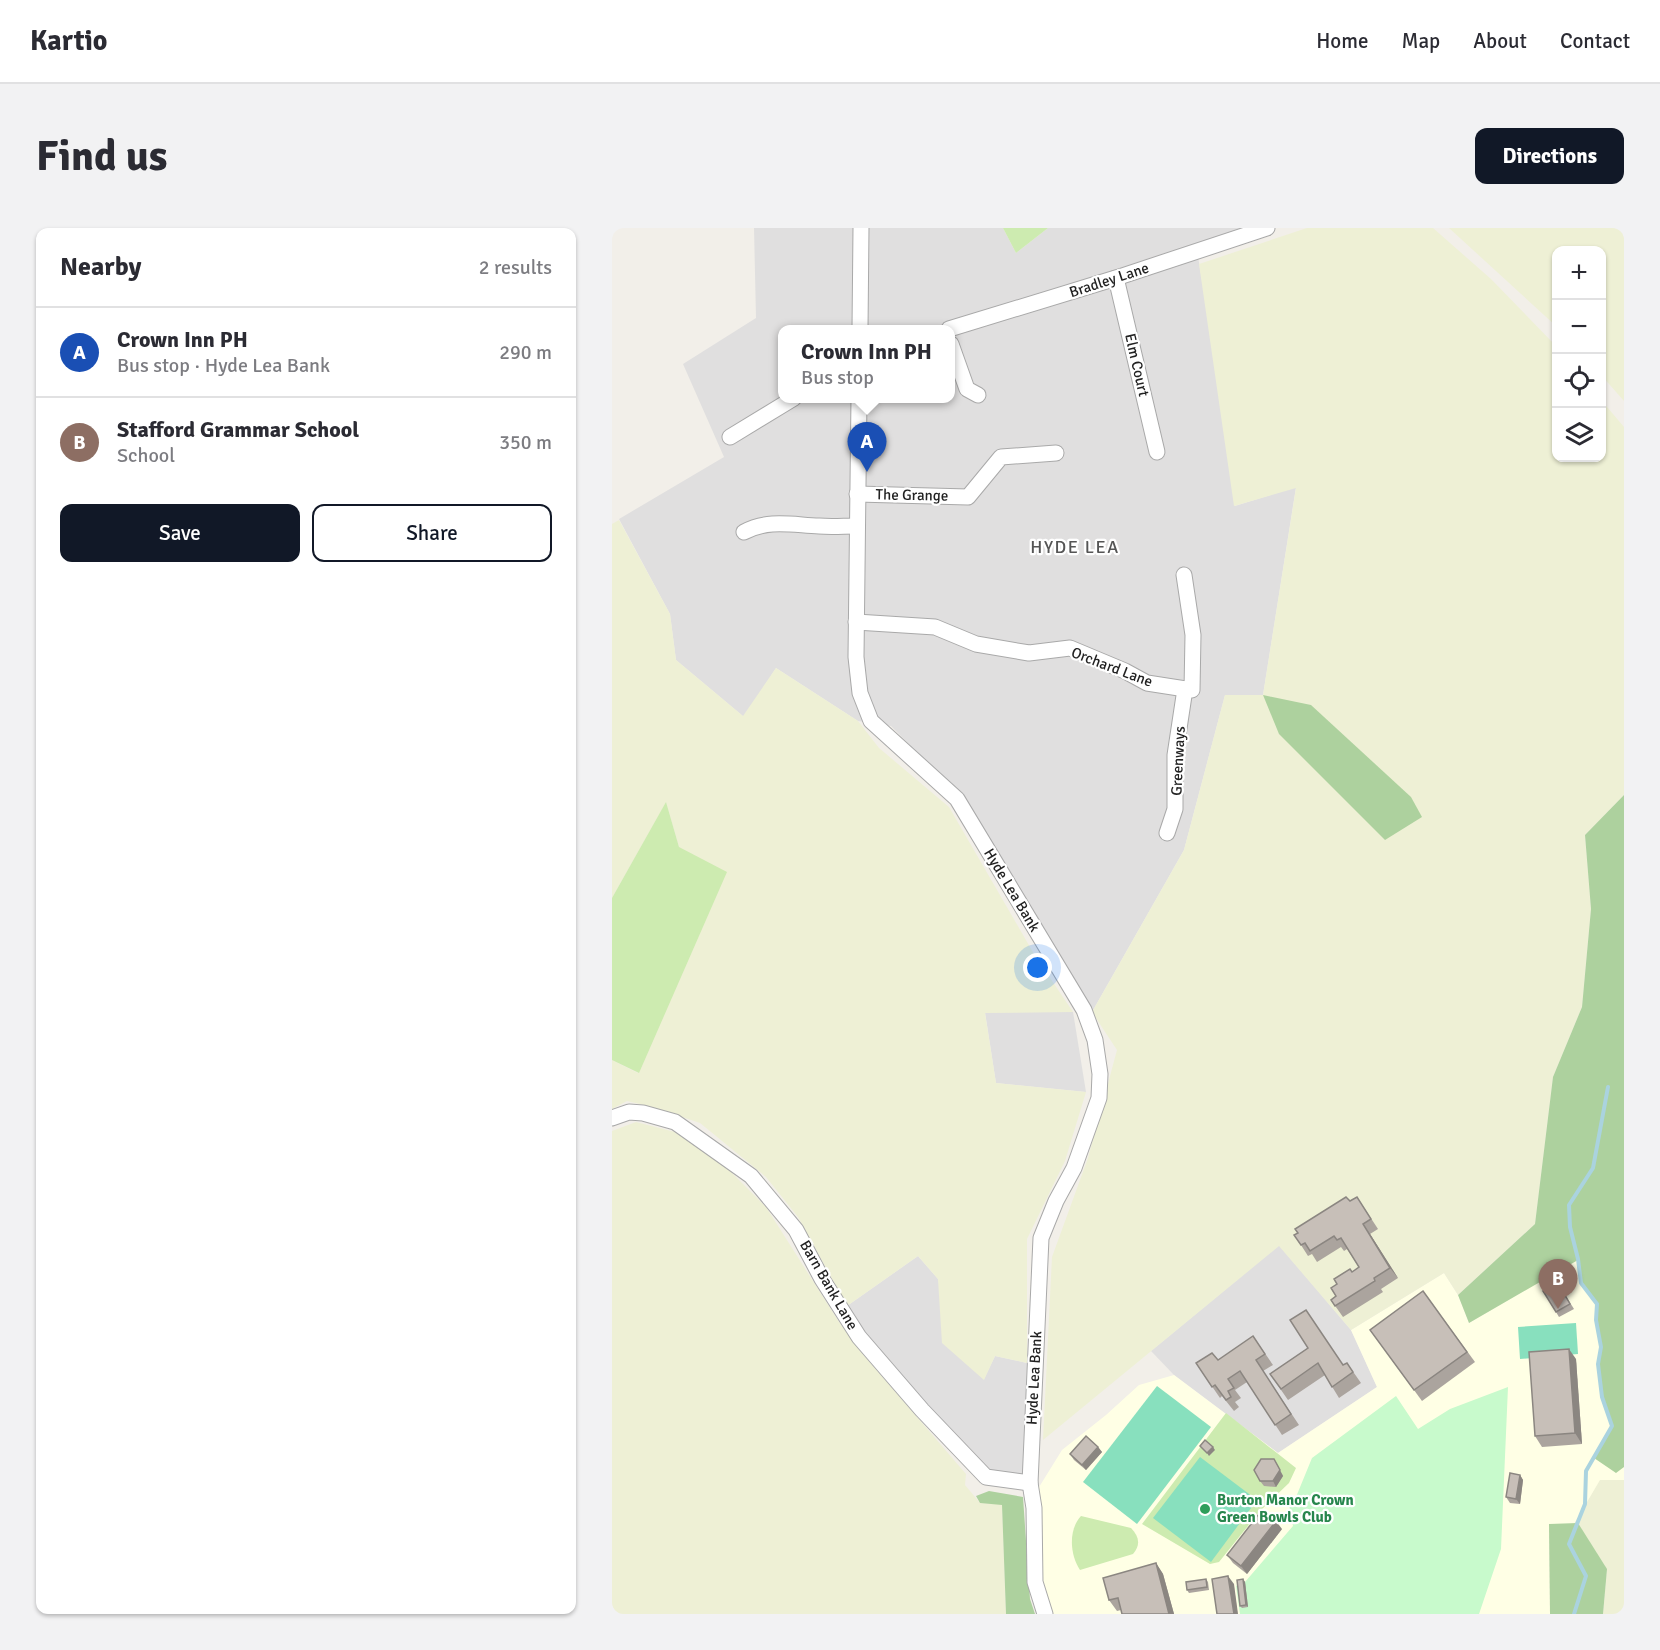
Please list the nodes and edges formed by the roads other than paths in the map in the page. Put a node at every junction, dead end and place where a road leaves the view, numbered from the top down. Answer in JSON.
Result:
{"nodes":[{"id":1,"x":861,"y":228,"type":"edge"},
{"id":2,"x":1267,"y":228,"type":"edge"},
{"id":3,"x":1116,"y":278,"type":"junction"},
{"id":4,"x":860,"y":325,"type":"edge"},
{"id":5,"x":955,"y":328,"type":"edge"},
{"id":6,"x":955,"y":355,"type":"edge"},
{"id":7,"x":978,"y":395,"type":"dead end"},
{"id":8,"x":787,"y":403,"type":"edge"},
{"id":9,"x":859,"y":403,"type":"edge"},
{"id":10,"x":730,"y":437,"type":"dead end"},
{"id":11,"x":1157,"y":452,"type":"dead end"},
{"id":12,"x":1056,"y":453,"type":"dead end"},
{"id":13,"x":857,"y":494,"type":"junction"},
{"id":14,"x":857,"y":526,"type":"junction"},
{"id":15,"x":744,"y":532,"type":"dead end"},
{"id":16,"x":1184,"y":575,"type":"dead end"},
{"id":17,"x":856,"y":622,"type":"junction"},
{"id":18,"x":1188,"y":689,"type":"junction"},
{"id":19,"x":1167,"y":833,"type":"dead end"},
{"id":20,"x":612,"y":1118,"type":"edge"},
{"id":21,"x":1030,"y":1484,"type":"junction"},
{"id":22,"x":1045,"y":1614,"type":"edge"}],
"edges":[{"from":1,"to":4,"type":"street"},
{"from":2,"to":3,"type":"street","name":"Bradley Lane"},
{"from":3,"to":5,"type":"street","name":"Bradley Lane"},
{"from":3,"to":11,"type":"street","name":"Elm Court"},
{"from":6,"to":7,"type":"street"},
{"from":8,"to":10,"type":"street"},
{"from":9,"to":13,"type":"street","name":"Hyde Lea Bank"},
{"from":12,"to":13,"type":"street","name":"The Grange"},
{"from":13,"to":14,"type":"street","name":"Hyde Lea Bank"},
{"from":14,"to":15,"type":"street"},
{"from":14,"to":17,"type":"street","name":"Hyde Lea Bank"},
{"from":16,"to":18,"type":"street","name":"Greenways"},
{"from":17,"to":18,"type":"street","name":"Orchard Lane"},
{"from":17,"to":21,"type":"street","name":"Hyde Lea Bank"},
{"from":18,"to":19,"type":"street","name":"Greenways"},
{"from":20,"to":21,"type":"street","name":"Barn Bank Lane"},
{"from":21,"to":22,"type":"street","name":"Hyde Lea Bank"}]}
